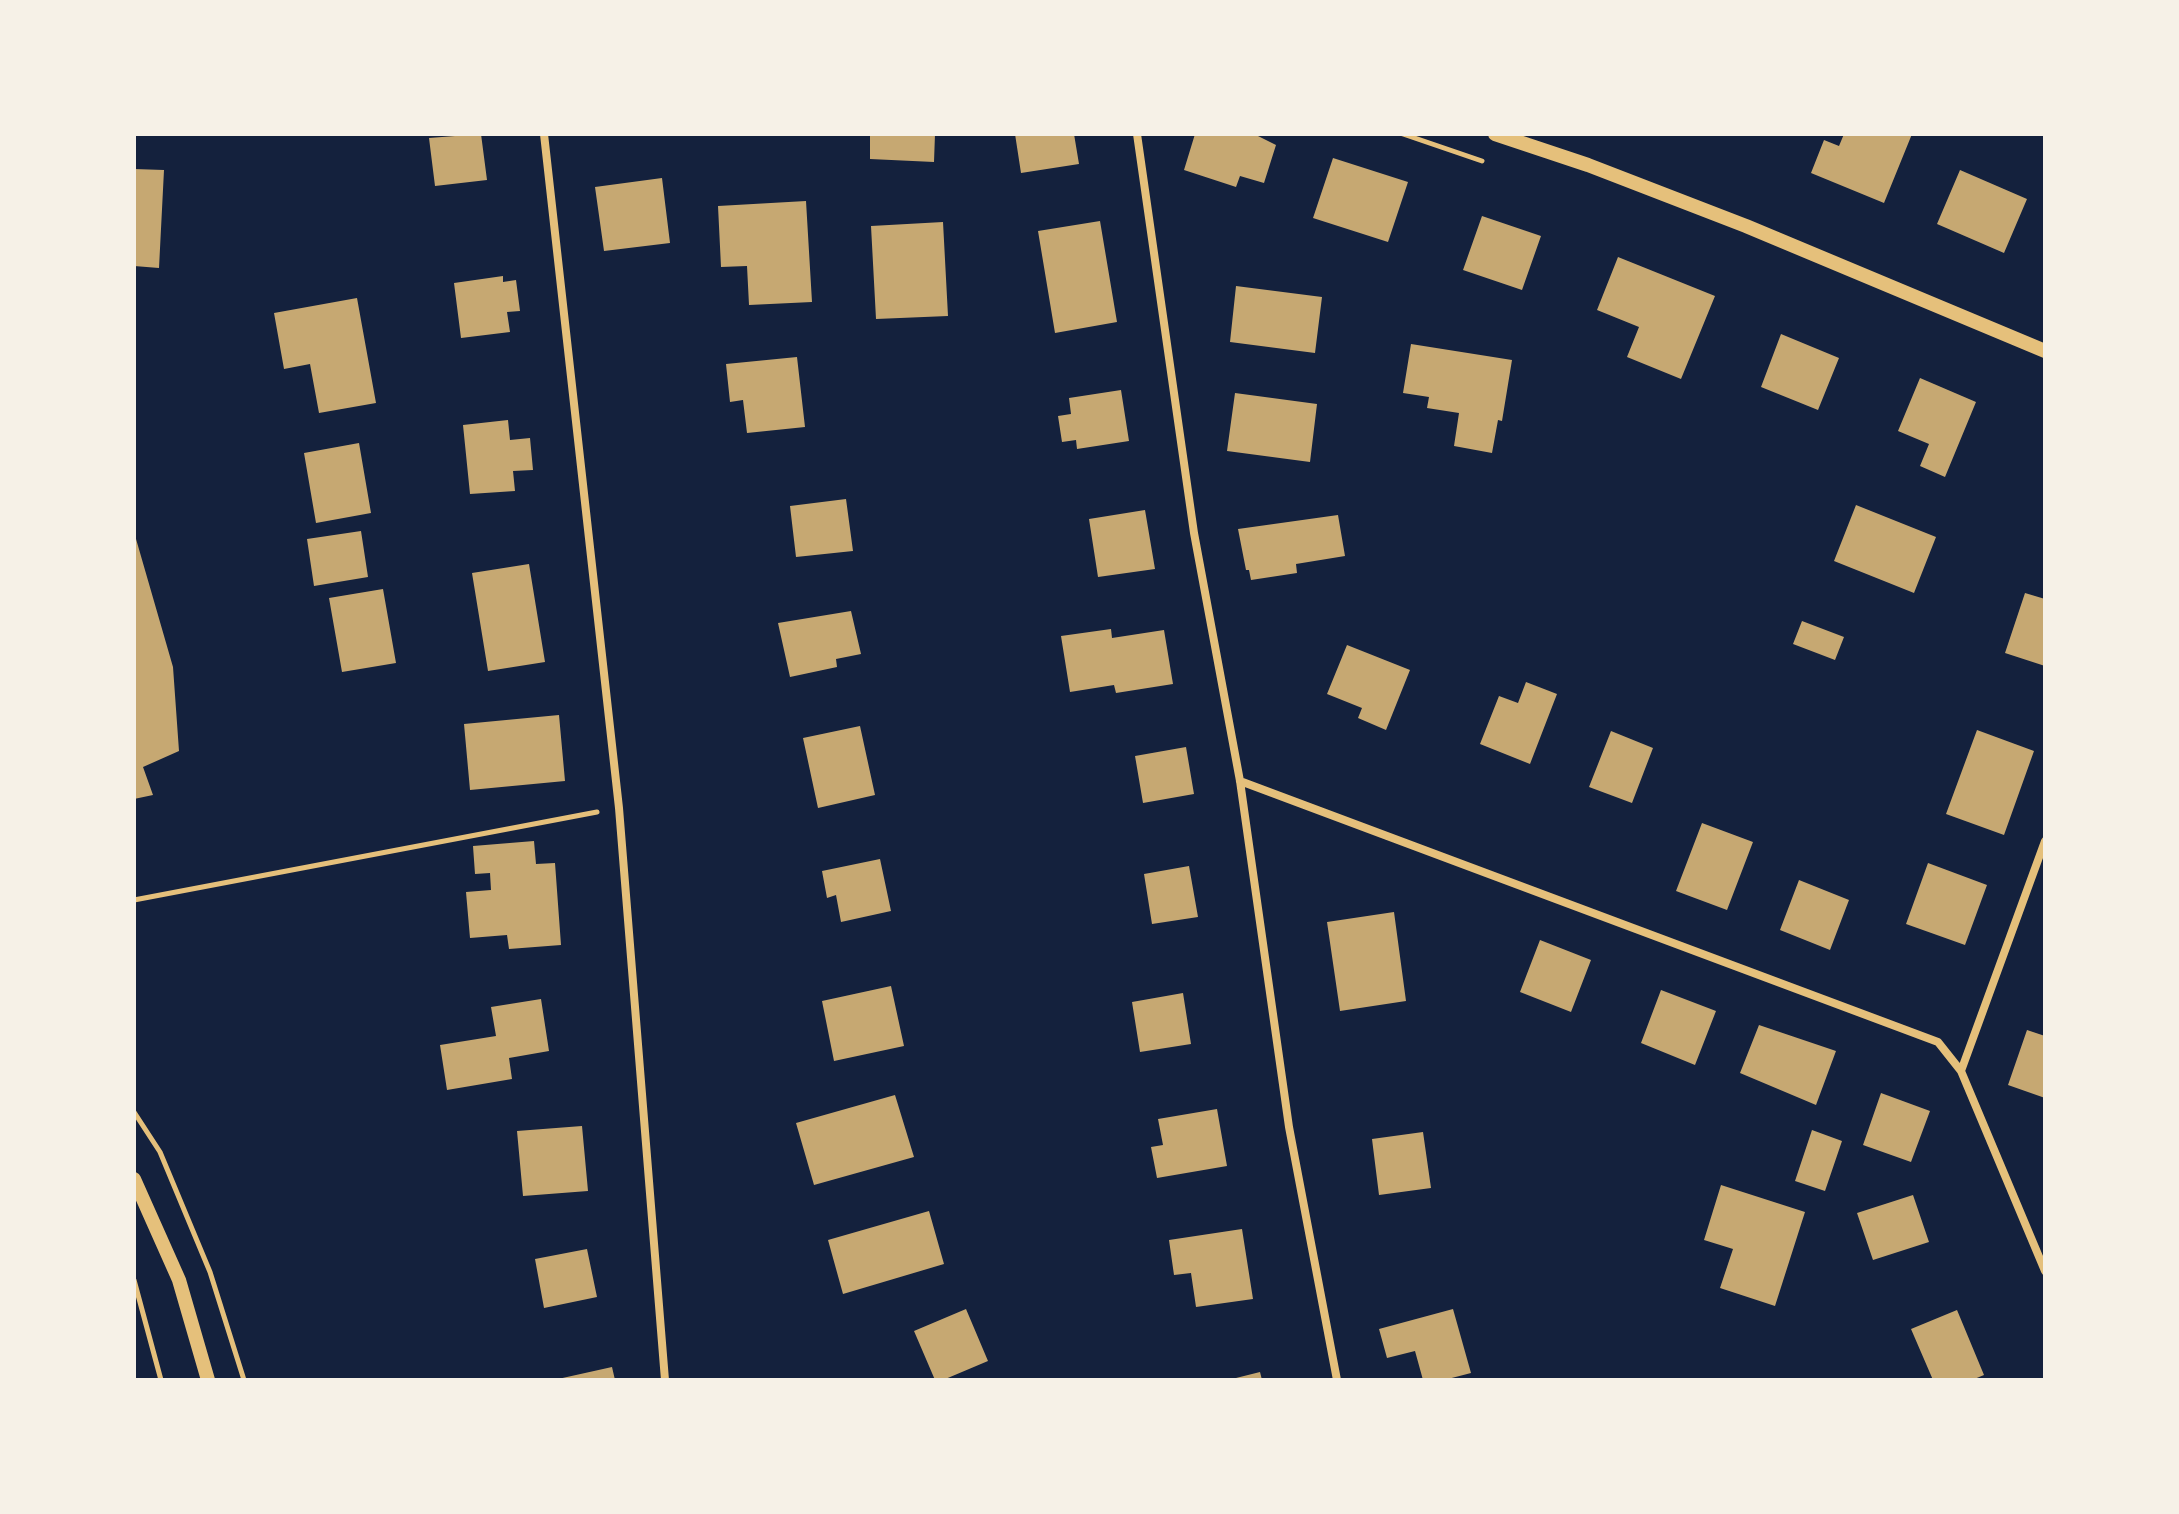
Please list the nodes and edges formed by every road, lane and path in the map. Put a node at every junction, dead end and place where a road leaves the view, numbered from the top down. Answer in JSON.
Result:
{"nodes":[{"id":1,"x":544,"y":134,"type":"edge"},
{"id":2,"x":1137,"y":134,"type":"edge"},
{"id":3,"x":1403,"y":134,"type":"edge"},
{"id":4,"x":1495,"y":134,"type":"edge"},
{"id":5,"x":1497,"y":166,"type":"dead end"},
{"id":6,"x":2045,"y":351,"type":"edge"},
{"id":7,"x":1240,"y":781,"type":"junction"},
{"id":8,"x":619,"y":808,"type":"junction"},
{"id":9,"x":2045,"y":841,"type":"edge"},
{"id":10,"x":134,"y":900,"type":"edge"},
{"id":11,"x":1961,"y":1071,"type":"junction"},
{"id":12,"x":134,"y":1179,"type":"edge"},
{"id":13,"x":2045,"y":1271,"type":"edge"},
{"id":14,"x":134,"y":1280,"type":"edge"},
{"id":15,"x":161,"y":1380,"type":"edge"},
{"id":16,"x":208,"y":1380,"type":"edge"},
{"id":17,"x":665,"y":1380,"type":"edge"},
{"id":18,"x":1337,"y":1380,"type":"edge"}],
"edges":[{"from":1,"to":8,"type":"street"},
{"from":2,"to":7,"type":"street"},
{"from":3,"to":5,"type":"path"},
{"from":4,"to":6,"type":"street"},
{"from":7,"to":11,"type":"street"},
{"from":7,"to":18,"type":"street"},
{"from":8,"to":10,"type":"path"},
{"from":8,"to":17,"type":"street"},
{"from":9,"to":11,"type":"street"},
{"from":11,"to":13,"type":"street"},
{"from":12,"to":16,"type":"street"},
{"from":14,"to":15,"type":"path"}]}
